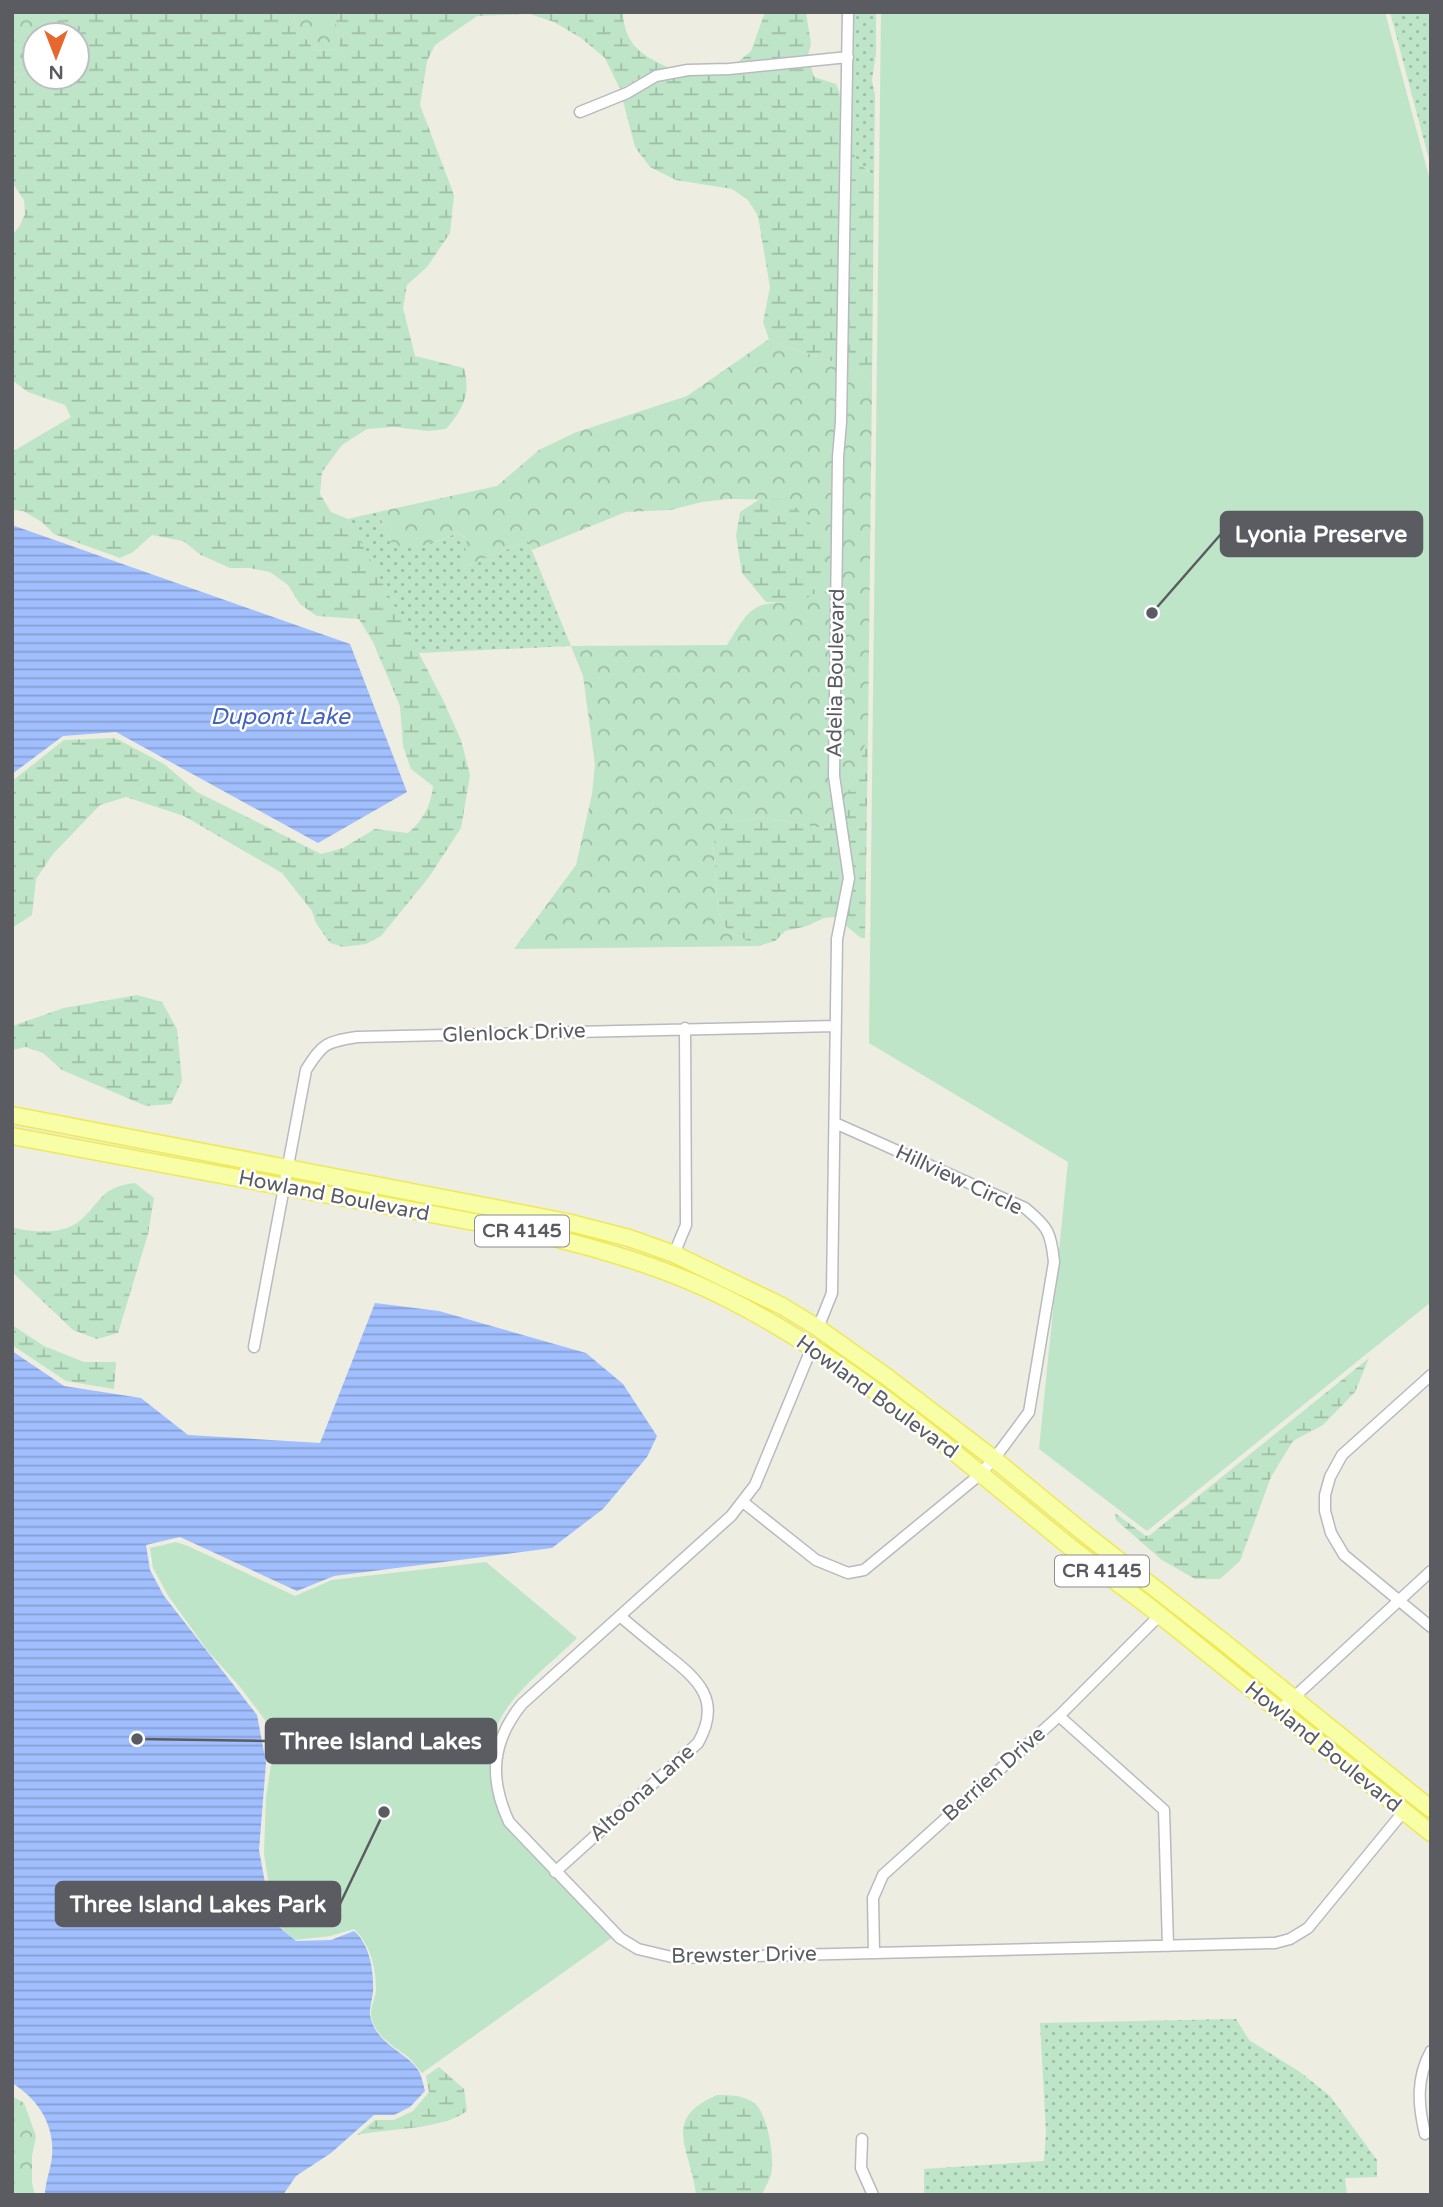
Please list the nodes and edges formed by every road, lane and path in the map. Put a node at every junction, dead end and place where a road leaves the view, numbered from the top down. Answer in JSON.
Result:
{"nodes":[{"id":1,"x":848,"y":12,"type":"edge"},
{"id":2,"x":848,"y":57,"type":"junction"},
{"id":3,"x":580,"y":113,"type":"dead end"},
{"id":4,"x":835,"y":1026,"type":"junction"},
{"id":5,"x":685,"y":1028,"type":"junction"},
{"id":6,"x":12,"y":1115,"type":"edge"},
{"id":7,"x":835,"y":1123,"type":"junction"},
{"id":8,"x":12,"y":1136,"type":"edge"},
{"id":9,"x":286,"y":1167,"type":"junction"},
{"id":10,"x":283,"y":1186,"type":"junction"},
{"id":11,"x":674,"y":1254,"type":"junction"},
{"id":12,"x":818,"y":1328,"type":"junction"},
{"id":13,"x":786,"y":1331,"type":"junction"},
{"id":14,"x":254,"y":1347,"type":"dead end"},
{"id":15,"x":812,"y":1347,"type":"junction"},
{"id":16,"x":1431,"y":1375,"type":"edge"},
{"id":17,"x":994,"y":1459,"type":"junction"},
{"id":18,"x":981,"y":1473,"type":"junction"},
{"id":19,"x":743,"y":1502,"type":"junction"},
{"id":20,"x":1431,"y":1571,"type":"edge"},
{"id":21,"x":1398,"y":1601,"type":"junction"},
{"id":22,"x":1160,"y":1615,"type":"junction"},
{"id":23,"x":620,"y":1616,"type":"junction"},
{"id":24,"x":1431,"y":1627,"type":"edge"},
{"id":25,"x":1292,"y":1698,"type":"junction"},
{"id":26,"x":1278,"y":1712,"type":"junction"},
{"id":27,"x":1059,"y":1716,"type":"junction"},
{"id":28,"x":1431,"y":1809,"type":"edge"},
{"id":29,"x":1404,"y":1811,"type":"junction"},
{"id":30,"x":1431,"y":1833,"type":"edge"},
{"id":31,"x":555,"y":1872,"type":"junction"},
{"id":32,"x":1168,"y":1946,"type":"junction"},
{"id":33,"x":874,"y":1953,"type":"junction"},
{"id":34,"x":1431,"y":2051,"type":"edge"},
{"id":35,"x":1425,"y":2134,"type":"dead end"},
{"id":36,"x":862,"y":2139,"type":"dead end"},
{"id":37,"x":873,"y":2195,"type":"edge"}],
"edges":[{"from":1,"to":2,"type":"street","name":"Adelia Boulevard"},
{"from":2,"to":3,"type":"street"},
{"from":2,"to":4,"type":"street","name":"Adelia Boulevard"},
{"from":4,"to":5,"type":"street","name":"Glenlock Drive"},
{"from":4,"to":7,"type":"street","name":"Adelia Boulevard"},
{"from":5,"to":9,"type":"street","name":"Glenlock Drive"},
{"from":5,"to":11,"type":"street"},
{"from":6,"to":9,"type":"main road","name":"Howland Boulevard","number":"CR 4145"},
{"from":7,"to":12,"type":"street","name":"Adelia Boulevard"},
{"from":7,"to":17,"type":"street","name":"Hillview Circle"},
{"from":8,"to":10,"type":"main road","name":"Howland Boulevard","number":"CR 4145"},
{"from":9,"to":10,"type":"street","name":"Glenlock Drive"},
{"from":9,"to":11,"type":"main road","name":"Howland Boulevard","number":"CR 4145"},
{"from":10,"to":13,"type":"main road","name":"Howland Boulevard","number":"CR 4145"},
{"from":10,"to":14,"type":"street","name":"Glenlock Drive"},
{"from":11,"to":12,"type":"main road","name":"Howland Boulevard","number":"CR 4145"},
{"from":12,"to":13,"type":"main road"},
{"from":12,"to":17,"type":"main road","name":"Howland Boulevard","number":"CR 4145"},
{"from":13,"to":15,"type":"main road","name":"Howland Boulevard","number":"CR 4145"},
{"from":15,"to":18,"type":"main road","name":"Howland Boulevard","number":"CR 4145"},
{"from":15,"to":19,"type":"street","name":"Brewster Drive"},
{"from":16,"to":21,"type":"street"},
{"from":17,"to":18,"type":"street","name":"Hillview Circle"},
{"from":17,"to":25,"type":"main road","name":"Howland Boulevard","number":"CR 4145"},
{"from":18,"to":19,"type":"street"},
{"from":18,"to":22,"type":"main road","name":"Howland Boulevard","number":"CR 4145"},
{"from":19,"to":23,"type":"street","name":"Brewster Drive"},
{"from":20,"to":21,"type":"street"},
{"from":21,"to":24,"type":"street"},
{"from":21,"to":25,"type":"street"},
{"from":22,"to":26,"type":"main road","name":"Howland Boulevard","number":"CR 4145"},
{"from":22,"to":27,"type":"street","name":"Berrien Drive"},
{"from":23,"to":31,"type":"street","name":"Brewster Drive"},
{"from":23,"to":31,"type":"street","name":"Altoona Lane"},
{"from":25,"to":26,"type":"street"},
{"from":25,"to":28,"type":"main road","name":"Howland Boulevard","number":"CR 4145"},
{"from":26,"to":29,"type":"main road","name":"Howland Boulevard","number":"CR 4145"},
{"from":27,"to":32,"type":"street"},
{"from":27,"to":33,"type":"street","name":"Berrien Drive"},
{"from":29,"to":30,"type":"main road","name":"Howland Boulevard","number":"CR 4145"},
{"from":29,"to":32,"type":"street","name":"Brewster Drive"},
{"from":31,"to":33,"type":"street","name":"Brewster Drive"},
{"from":32,"to":33,"type":"street","name":"Brewster Drive"},
{"from":34,"to":35,"type":"street"},
{"from":36,"to":37,"type":"street"}]}
